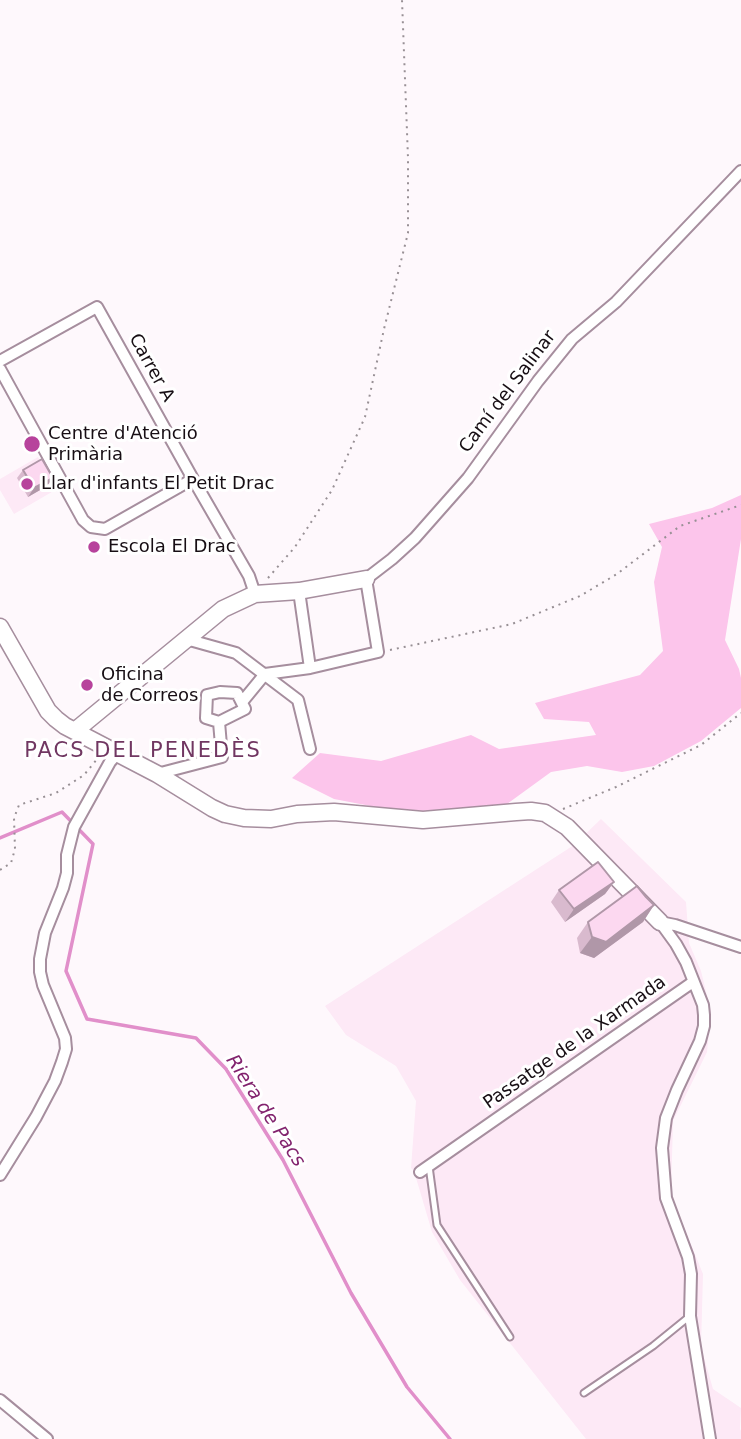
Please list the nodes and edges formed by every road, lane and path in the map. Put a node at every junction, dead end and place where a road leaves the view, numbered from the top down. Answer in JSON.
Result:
{"nodes":[{"id":1,"x":402,"y":0,"type":"edge"},
{"id":2,"x":741,"y":171,"type":"edge"},
{"id":3,"x":0,"y":361,"type":"edge"},
{"id":4,"x":0,"y":369,"type":"edge"},
{"id":5,"x":193,"y":479,"type":"junction"},
{"id":6,"x":741,"y":505,"type":"edge"},
{"id":7,"x":366,"y":579,"type":"junction"},
{"id":8,"x":299,"y":591,"type":"junction"},
{"id":9,"x":255,"y":594,"type":"junction"},
{"id":10,"x":0,"y":627,"type":"edge"},
{"id":11,"x":186,"y":639,"type":"junction"},
{"id":12,"x":378,"y":652,"type":"junction"},
{"id":13,"x":310,"y":668,"type":"junction"},
{"id":14,"x":265,"y":674,"type":"junction"},
{"id":15,"x":242,"y":702,"type":"junction"},
{"id":16,"x":741,"y":713,"type":"edge"},
{"id":17,"x":219,"y":722,"type":"junction"},
{"id":18,"x":76,"y":730,"type":"junction"},
{"id":19,"x":310,"y":749,"type":"dead end"},
{"id":20,"x":113,"y":750,"type":"junction"},
{"id":21,"x":157,"y":774,"type":"junction"},
{"id":22,"x":545,"y":813,"type":"junction"},
{"id":23,"x":0,"y":870,"type":"edge"},
{"id":24,"x":660,"y":922,"type":"junction"},
{"id":25,"x":741,"y":947,"type":"edge"},
{"id":26,"x":693,"y":982,"type":"junction"},
{"id":27,"x":425,"y":1169,"type":"joint"},
{"id":28,"x":0,"y":1175,"type":"edge"},
{"id":29,"x":690,"y":1317,"type":"junction"},
{"id":30,"x":510,"y":1338,"type":"dead end"},
{"id":31,"x":584,"y":1393,"type":"dead end"},
{"id":32,"x":0,"y":1400,"type":"edge"},
{"id":33,"x":47,"y":1439,"type":"edge"},
{"id":34,"x":710,"y":1439,"type":"edge"}],
"edges":[{"from":1,"to":9,"type":"path"},
{"from":2,"to":7,"type":"street","name":"Camí del Salinar"},
{"from":3,"to":5,"type":"street","name":"Carrer A"},
{"from":4,"to":5,"type":"street"},
{"from":5,"to":9,"type":"street","name":"Carrer A"},
{"from":6,"to":12,"type":"path"},
{"from":7,"to":8,"type":"street"},
{"from":7,"to":12,"type":"street"},
{"from":8,"to":9,"type":"street"},
{"from":8,"to":13,"type":"street"},
{"from":9,"to":11,"type":"street"},
{"from":10,"to":18,"type":"street"},
{"from":11,"to":14,"type":"street"},
{"from":11,"to":18,"type":"street"},
{"from":12,"to":13,"type":"street"},
{"from":13,"to":14,"type":"street"},
{"from":14,"to":15,"type":"street"},
{"from":14,"to":19,"type":"street"},
{"from":15,"to":17,"type":"street"},
{"from":15,"to":17,"type":"street"},
{"from":16,"to":22,"type":"path"},
{"from":17,"to":21,"type":"street"},
{"from":18,"to":20,"type":"street"},
{"from":20,"to":21,"type":"street"},
{"from":20,"to":23,"type":"path"},
{"from":20,"to":28,"type":"street"},
{"from":21,"to":22,"type":"street"},
{"from":22,"to":24,"type":"street"},
{"from":24,"to":25,"type":"street"},
{"from":24,"to":26,"type":"street","name":"Passatge de la Xarmada"},
{"from":26,"to":27,"type":"street","name":"Passatge de la Xarmada"},
{"from":26,"to":29,"type":"street"},
{"from":27,"to":30,"type":"lane"},
{"from":29,"to":31,"type":"lane"},
{"from":29,"to":34,"type":"street"},
{"from":32,"to":33,"type":"street"}]}
